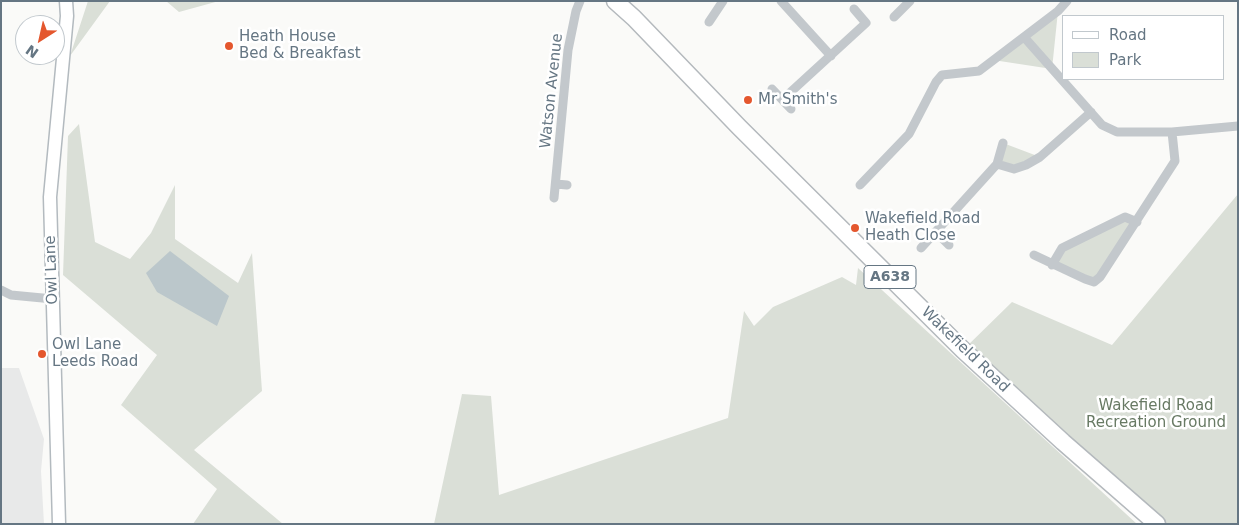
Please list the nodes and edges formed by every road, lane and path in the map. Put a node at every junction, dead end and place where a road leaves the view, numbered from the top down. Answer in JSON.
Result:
{"nodes":[{"id":1,"x":66,"y":1,"type":"edge"},
{"id":2,"x":73,"y":1,"type":"edge"},
{"id":3,"x":580,"y":1,"type":"edge"},
{"id":4,"x":616,"y":1,"type":"edge"},
{"id":5,"x":722,"y":1,"type":"edge"},
{"id":6,"x":781,"y":1,"type":"edge"},
{"id":7,"x":910,"y":1,"type":"edge"},
{"id":8,"x":1067,"y":1,"type":"edge"},
{"id":9,"x":854,"y":9,"type":"dead end"},
{"id":10,"x":67,"y":16,"type":"junction"},
{"id":11,"x":894,"y":17,"type":"dead end"},
{"id":12,"x":709,"y":22,"type":"dead end"},
{"id":13,"x":1024,"y":37,"type":"junction"},
{"id":14,"x":831,"y":56,"type":"junction"},
{"id":15,"x":1062,"y":80,"type":"edge"},
{"id":16,"x":1062,"y":80,"type":"edge"},
{"id":17,"x":772,"y":89,"type":"dead end"},
{"id":18,"x":783,"y":99,"type":"junction"},
{"id":19,"x":791,"y":109,"type":"dead end"},
{"id":20,"x":1091,"y":112,"type":"junction"},
{"id":21,"x":1238,"y":126,"type":"edge"},
{"id":22,"x":1172,"y":132,"type":"junction"},
{"id":23,"x":1003,"y":143,"type":"dead end"},
{"id":24,"x":997,"y":164,"type":"junction"},
{"id":25,"x":556,"y":184,"type":"junction"},
{"id":26,"x":568,"y":185,"type":"dead end"},
{"id":27,"x":860,"y":185,"type":"dead end"},
{"id":28,"x":554,"y":198,"type":"dead end"},
{"id":29,"x":1137,"y":222,"type":"junction"},
{"id":30,"x":936,"y":232,"type":"junction"},
{"id":31,"x":949,"y":245,"type":"dead end"},
{"id":32,"x":921,"y":248,"type":"dead end"},
{"id":33,"x":1034,"y":255,"type":"dead end"},
{"id":34,"x":1052,"y":265,"type":"junction"},
{"id":35,"x":1,"y":290,"type":"edge"},
{"id":36,"x":53,"y":299,"type":"junction"},
{"id":37,"x":59,"y":524,"type":"edge"},
{"id":38,"x":1157,"y":524,"type":"edge"}],
"edges":[{"from":1,"to":10,"type":"main road","name":"Owl Lane"},
{"from":2,"to":10,"type":"main road","name":"Owl Lane"},
{"from":3,"to":25,"type":"street","name":"Watson Avenue"},
{"from":4,"to":38,"type":"highway","name":"Wakefield Road","number":"A638"},
{"from":5,"to":12,"type":"street"},
{"from":6,"to":14,"type":"street"},
{"from":7,"to":11,"type":"street"},
{"from":8,"to":13,"type":"street"},
{"from":9,"to":14,"type":"street"},
{"from":10,"to":36,"type":"main road","name":"Owl Lane"},
{"from":13,"to":15,"type":"street"},
{"from":13,"to":27,"type":"street"},
{"from":14,"to":18,"type":"street"},
{"from":16,"to":20,"type":"street"},
{"from":17,"to":18,"type":"street"},
{"from":18,"to":19,"type":"street"},
{"from":20,"to":22,"type":"street"},
{"from":20,"to":24,"type":"street"},
{"from":21,"to":22,"type":"street"},
{"from":22,"to":29,"type":"street"},
{"from":23,"to":24,"type":"street"},
{"from":24,"to":30,"type":"street"},
{"from":25,"to":26,"type":"street"},
{"from":25,"to":28,"type":"street","name":"Watson Avenue"},
{"from":29,"to":34,"type":"street"},
{"from":29,"to":34,"type":"street"},
{"from":30,"to":31,"type":"street"},
{"from":30,"to":32,"type":"street"},
{"from":33,"to":34,"type":"street"},
{"from":35,"to":36,"type":"street"},
{"from":36,"to":37,"type":"main road","name":"Owl Lane"}]}
